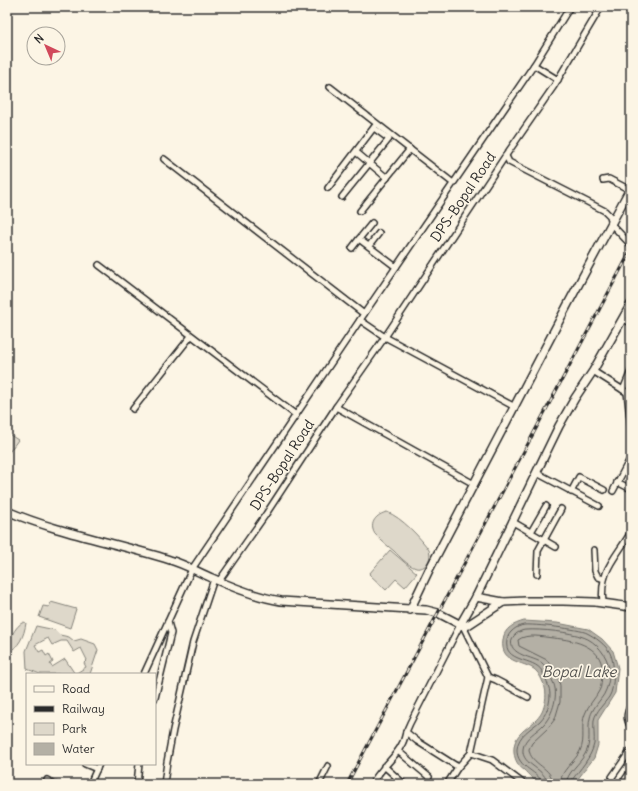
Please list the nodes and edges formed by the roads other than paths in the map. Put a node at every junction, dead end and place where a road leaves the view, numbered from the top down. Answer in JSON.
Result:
{"nodes":[{"id":1,"x":570,"y":7,"type":"edge"},
{"id":2,"x":601,"y":7,"type":"edge"},
{"id":3,"x":534,"y":65,"type":"junction"},
{"id":4,"x":558,"y":80,"type":"junction"},
{"id":5,"x":330,"y":87,"type":"dead end"},
{"id":6,"x":375,"y":126,"type":"junction"},
{"id":7,"x":410,"y":149,"type":"junction"},
{"id":8,"x":356,"y":152,"type":"junction"},
{"id":9,"x":506,"y":156,"type":"junction"},
{"id":10,"x":164,"y":159,"type":"dead end"},
{"id":11,"x":370,"y":163,"type":"junction"},
{"id":12,"x":387,"y":178,"type":"junction"},
{"id":13,"x":604,"y":180,"type":"dead end"},
{"id":14,"x":453,"y":182,"type":"junction"},
{"id":15,"x":328,"y":188,"type":"dead end"},
{"id":16,"x":630,"y":189,"type":"edge"},
{"id":17,"x":342,"y":197,"type":"dead end"},
{"id":18,"x":360,"y":211,"type":"dead end"},
{"id":19,"x":372,"y":223,"type":"dead end"},
{"id":20,"x":612,"y":225,"type":"junction"},
{"id":21,"x":379,"y":233,"type":"dead end"},
{"id":22,"x":359,"y":239,"type":"junction"},
{"id":23,"x":631,"y":245,"type":"edge"},
{"id":24,"x":369,"y":246,"type":"junction"},
{"id":25,"x":352,"y":248,"type":"dead end"},
{"id":26,"x":99,"y":265,"type":"dead end"},
{"id":27,"x":396,"y":266,"type":"junction"},
{"id":28,"x":631,"y":304,"type":"edge"},
{"id":29,"x":364,"y":314,"type":"junction"},
{"id":30,"x":623,"y":319,"type":"junction"},
{"id":31,"x":360,"y":320,"type":"junction"},
{"id":32,"x":631,"y":323,"type":"edge"},
{"id":33,"x":191,"y":336,"type":"junction"},
{"id":34,"x":385,"y":337,"type":"junction"},
{"id":35,"x":593,"y":371,"type":"junction"},
{"id":36,"x":631,"y":371,"type":"edge"},
{"id":37,"x":627,"y":392,"type":"edge"},
{"id":38,"x":336,"y":407,"type":"junction"},
{"id":39,"x":515,"y":407,"type":"junction"},
{"id":40,"x":133,"y":409,"type":"dead end"},
{"id":41,"x":296,"y":415,"type":"junction"},
{"id":42,"x":631,"y":428,"type":"edge"},
{"id":43,"x":631,"y":457,"type":"edge"},
{"id":44,"x":625,"y":470,"type":"junction"},
{"id":45,"x":631,"y":472,"type":"edge"},
{"id":46,"x":537,"y":473,"type":"junction"},
{"id":47,"x":617,"y":482,"type":"junction"},
{"id":48,"x":474,"y":484,"type":"junction"},
{"id":49,"x":631,"y":489,"type":"edge"},
{"id":50,"x":604,"y":490,"type":"dead end"},
{"id":51,"x":613,"y":491,"type":"dead end"},
{"id":52,"x":571,"y":492,"type":"junction"},
{"id":53,"x":546,"y":506,"type":"dead end"},
{"id":54,"x":599,"y":506,"type":"dead end"},
{"id":55,"x":561,"y":509,"type":"dead end"},
{"id":56,"x":7,"y":511,"type":"edge"},
{"id":57,"x":513,"y":522,"type":"junction"},
{"id":58,"x":531,"y":532,"type":"junction"},
{"id":59,"x":630,"y":534,"type":"edge"},
{"id":60,"x":544,"y":539,"type":"junction"},
{"id":61,"x":556,"y":547,"type":"dead end"},
{"id":62,"x":594,"y":550,"type":"dead end"},
{"id":63,"x":192,"y":569,"type":"junction"},
{"id":64,"x":538,"y":574,"type":"dead end"},
{"id":65,"x":214,"y":579,"type":"junction"},
{"id":66,"x":604,"y":579,"type":"junction"},
{"id":67,"x":476,"y":598,"type":"junction"},
{"id":68,"x":502,"y":602,"type":"junction"},
{"id":69,"x":603,"y":603,"type":"junction"},
{"id":70,"x":631,"y":607,"type":"edge"},
{"id":71,"x":410,"y":610,"type":"junction"},
{"id":72,"x":168,"y":622,"type":"junction"},
{"id":73,"x":462,"y":625,"type":"junction"},
{"id":74,"x":144,"y":673,"type":"edge"},
{"id":75,"x":488,"y":677,"type":"junction"},
{"id":76,"x":156,"y":694,"type":"edge"},
{"id":77,"x":528,"y":697,"type":"dead end"},
{"id":78,"x":631,"y":704,"type":"edge"},
{"id":79,"x":631,"y":727,"type":"edge"},
{"id":80,"x":406,"y":732,"type":"junction"},
{"id":81,"x":631,"y":750,"type":"edge"},
{"id":82,"x":398,"y":751,"type":"junction"},
{"id":83,"x":471,"y":753,"type":"junction"},
{"id":84,"x":139,"y":765,"type":"edge"},
{"id":85,"x":328,"y":766,"type":"dead end"},
{"id":86,"x":384,"y":766,"type":"junction"},
{"id":87,"x":98,"y":767,"type":"edge"},
{"id":88,"x":458,"y":767,"type":"junction"},
{"id":89,"x":631,"y":771,"type":"edge"},
{"id":90,"x":429,"y":777,"type":"dead end"},
{"id":91,"x":46,"y":780,"type":"dead end"},
{"id":92,"x":54,"y":784,"type":"edge"},
{"id":93,"x":90,"y":784,"type":"edge"},
{"id":94,"x":137,"y":784,"type":"edge"},
{"id":95,"x":164,"y":784,"type":"edge"},
{"id":96,"x":319,"y":784,"type":"edge"},
{"id":97,"x":372,"y":784,"type":"edge"},
{"id":98,"x":404,"y":784,"type":"edge"},
{"id":99,"x":447,"y":784,"type":"edge"},
{"id":100,"x":524,"y":784,"type":"edge"},
{"id":101,"x":615,"y":784,"type":"edge"},
{"id":102,"x":622,"y":784,"type":"edge"}],
"edges":[{"from":1,"to":3,"type":"street"},
{"from":2,"to":4,"type":"street","name":"DPS-Bopal Road"},
{"from":3,"to":4,"type":"street"},
{"from":3,"to":14,"type":"street"},
{"from":4,"to":9,"type":"street","name":"DPS-Bopal Road"},
{"from":5,"to":6,"type":"street"},
{"from":6,"to":7,"type":"street"},
{"from":6,"to":8,"type":"street"},
{"from":6,"to":11,"type":"street"},
{"from":7,"to":12,"type":"street"},
{"from":7,"to":14,"type":"street"},
{"from":8,"to":11,"type":"street"},
{"from":8,"to":15,"type":"street"},
{"from":9,"to":20,"type":"street"},
{"from":9,"to":34,"type":"street","name":"DPS-Bopal Road"},
{"from":10,"to":29,"type":"street"},
{"from":11,"to":12,"type":"street"},
{"from":11,"to":17,"type":"street"},
{"from":12,"to":18,"type":"street"},
{"from":13,"to":16,"type":"street"},
{"from":14,"to":27,"type":"street"},
{"from":16,"to":20,"type":"street"},
{"from":19,"to":22,"type":"street"},
{"from":20,"to":23,"type":"street"},
{"from":20,"to":39,"type":"street"},
{"from":21,"to":24,"type":"street"},
{"from":22,"to":24,"type":"street"},
{"from":22,"to":25,"type":"street"},
{"from":24,"to":27,"type":"street"},
{"from":26,"to":33,"type":"street"},
{"from":27,"to":29,"type":"street"},
{"from":28,"to":30,"type":"street"},
{"from":29,"to":31,"type":"street"},
{"from":30,"to":32,"type":"street"},
{"from":30,"to":35,"type":"street"},
{"from":31,"to":34,"type":"street"},
{"from":31,"to":41,"type":"street"},
{"from":33,"to":40,"type":"street"},
{"from":33,"to":41,"type":"street"},
{"from":34,"to":38,"type":"street","name":"DPS-Bopal Road"},
{"from":34,"to":39,"type":"street"},
{"from":35,"to":37,"type":"street"},
{"from":35,"to":46,"type":"street"},
{"from":36,"to":37,"type":"street"},
{"from":37,"to":42,"type":"street"},
{"from":38,"to":48,"type":"street"},
{"from":38,"to":65,"type":"street","name":"DPS-Bopal Road"},
{"from":39,"to":48,"type":"street"},
{"from":41,"to":63,"type":"street"},
{"from":43,"to":44,"type":"street"},
{"from":44,"to":45,"type":"street"},
{"from":44,"to":47,"type":"street"},
{"from":46,"to":52,"type":"street"},
{"from":46,"to":57,"type":"street"},
{"from":47,"to":49,"type":"street"},
{"from":47,"to":51,"type":"street"},
{"from":48,"to":71,"type":"street"},
{"from":50,"to":52,"type":"street"},
{"from":52,"to":54,"type":"street"},
{"from":53,"to":58,"type":"street"},
{"from":55,"to":60,"type":"street"},
{"from":56,"to":63,"type":"street"},
{"from":57,"to":58,"type":"street"},
{"from":57,"to":67,"type":"street"},
{"from":58,"to":60,"type":"street"},
{"from":59,"to":66,"type":"street"},
{"from":60,"to":61,"type":"street"},
{"from":60,"to":64,"type":"street"},
{"from":62,"to":66,"type":"street"},
{"from":63,"to":65,"type":"street"},
{"from":63,"to":72,"type":"street"},
{"from":65,"to":71,"type":"street"},
{"from":65,"to":95,"type":"street","name":"DPS-Bopal Road"},
{"from":66,"to":69,"type":"street"},
{"from":67,"to":68,"type":"street"},
{"from":67,"to":73,"type":"street"},
{"from":68,"to":69,"type":"street"},
{"from":68,"to":73,"type":"street"},
{"from":69,"to":70,"type":"street"},
{"from":71,"to":73,"type":"street"},
{"from":72,"to":74,"type":"street"},
{"from":72,"to":76,"type":"street"},
{"from":73,"to":75,"type":"street"},
{"from":73,"to":80,"type":"street"},
{"from":75,"to":77,"type":"street"},
{"from":75,"to":83,"type":"street"},
{"from":78,"to":79,"type":"street"},
{"from":80,"to":82,"type":"street"},
{"from":80,"to":88,"type":"street"},
{"from":81,"to":101,"type":"street"},
{"from":82,"to":86,"type":"street"},
{"from":82,"to":90,"type":"street"},
{"from":83,"to":88,"type":"street"},
{"from":83,"to":100,"type":"street"},
{"from":84,"to":94,"type":"street"},
{"from":85,"to":96,"type":"street"},
{"from":86,"to":97,"type":"street"},
{"from":86,"to":98,"type":"street"},
{"from":87,"to":93,"type":"street"},
{"from":88,"to":99,"type":"street"},
{"from":89,"to":102,"type":"street"},
{"from":91,"to":92,"type":"street"}]}
